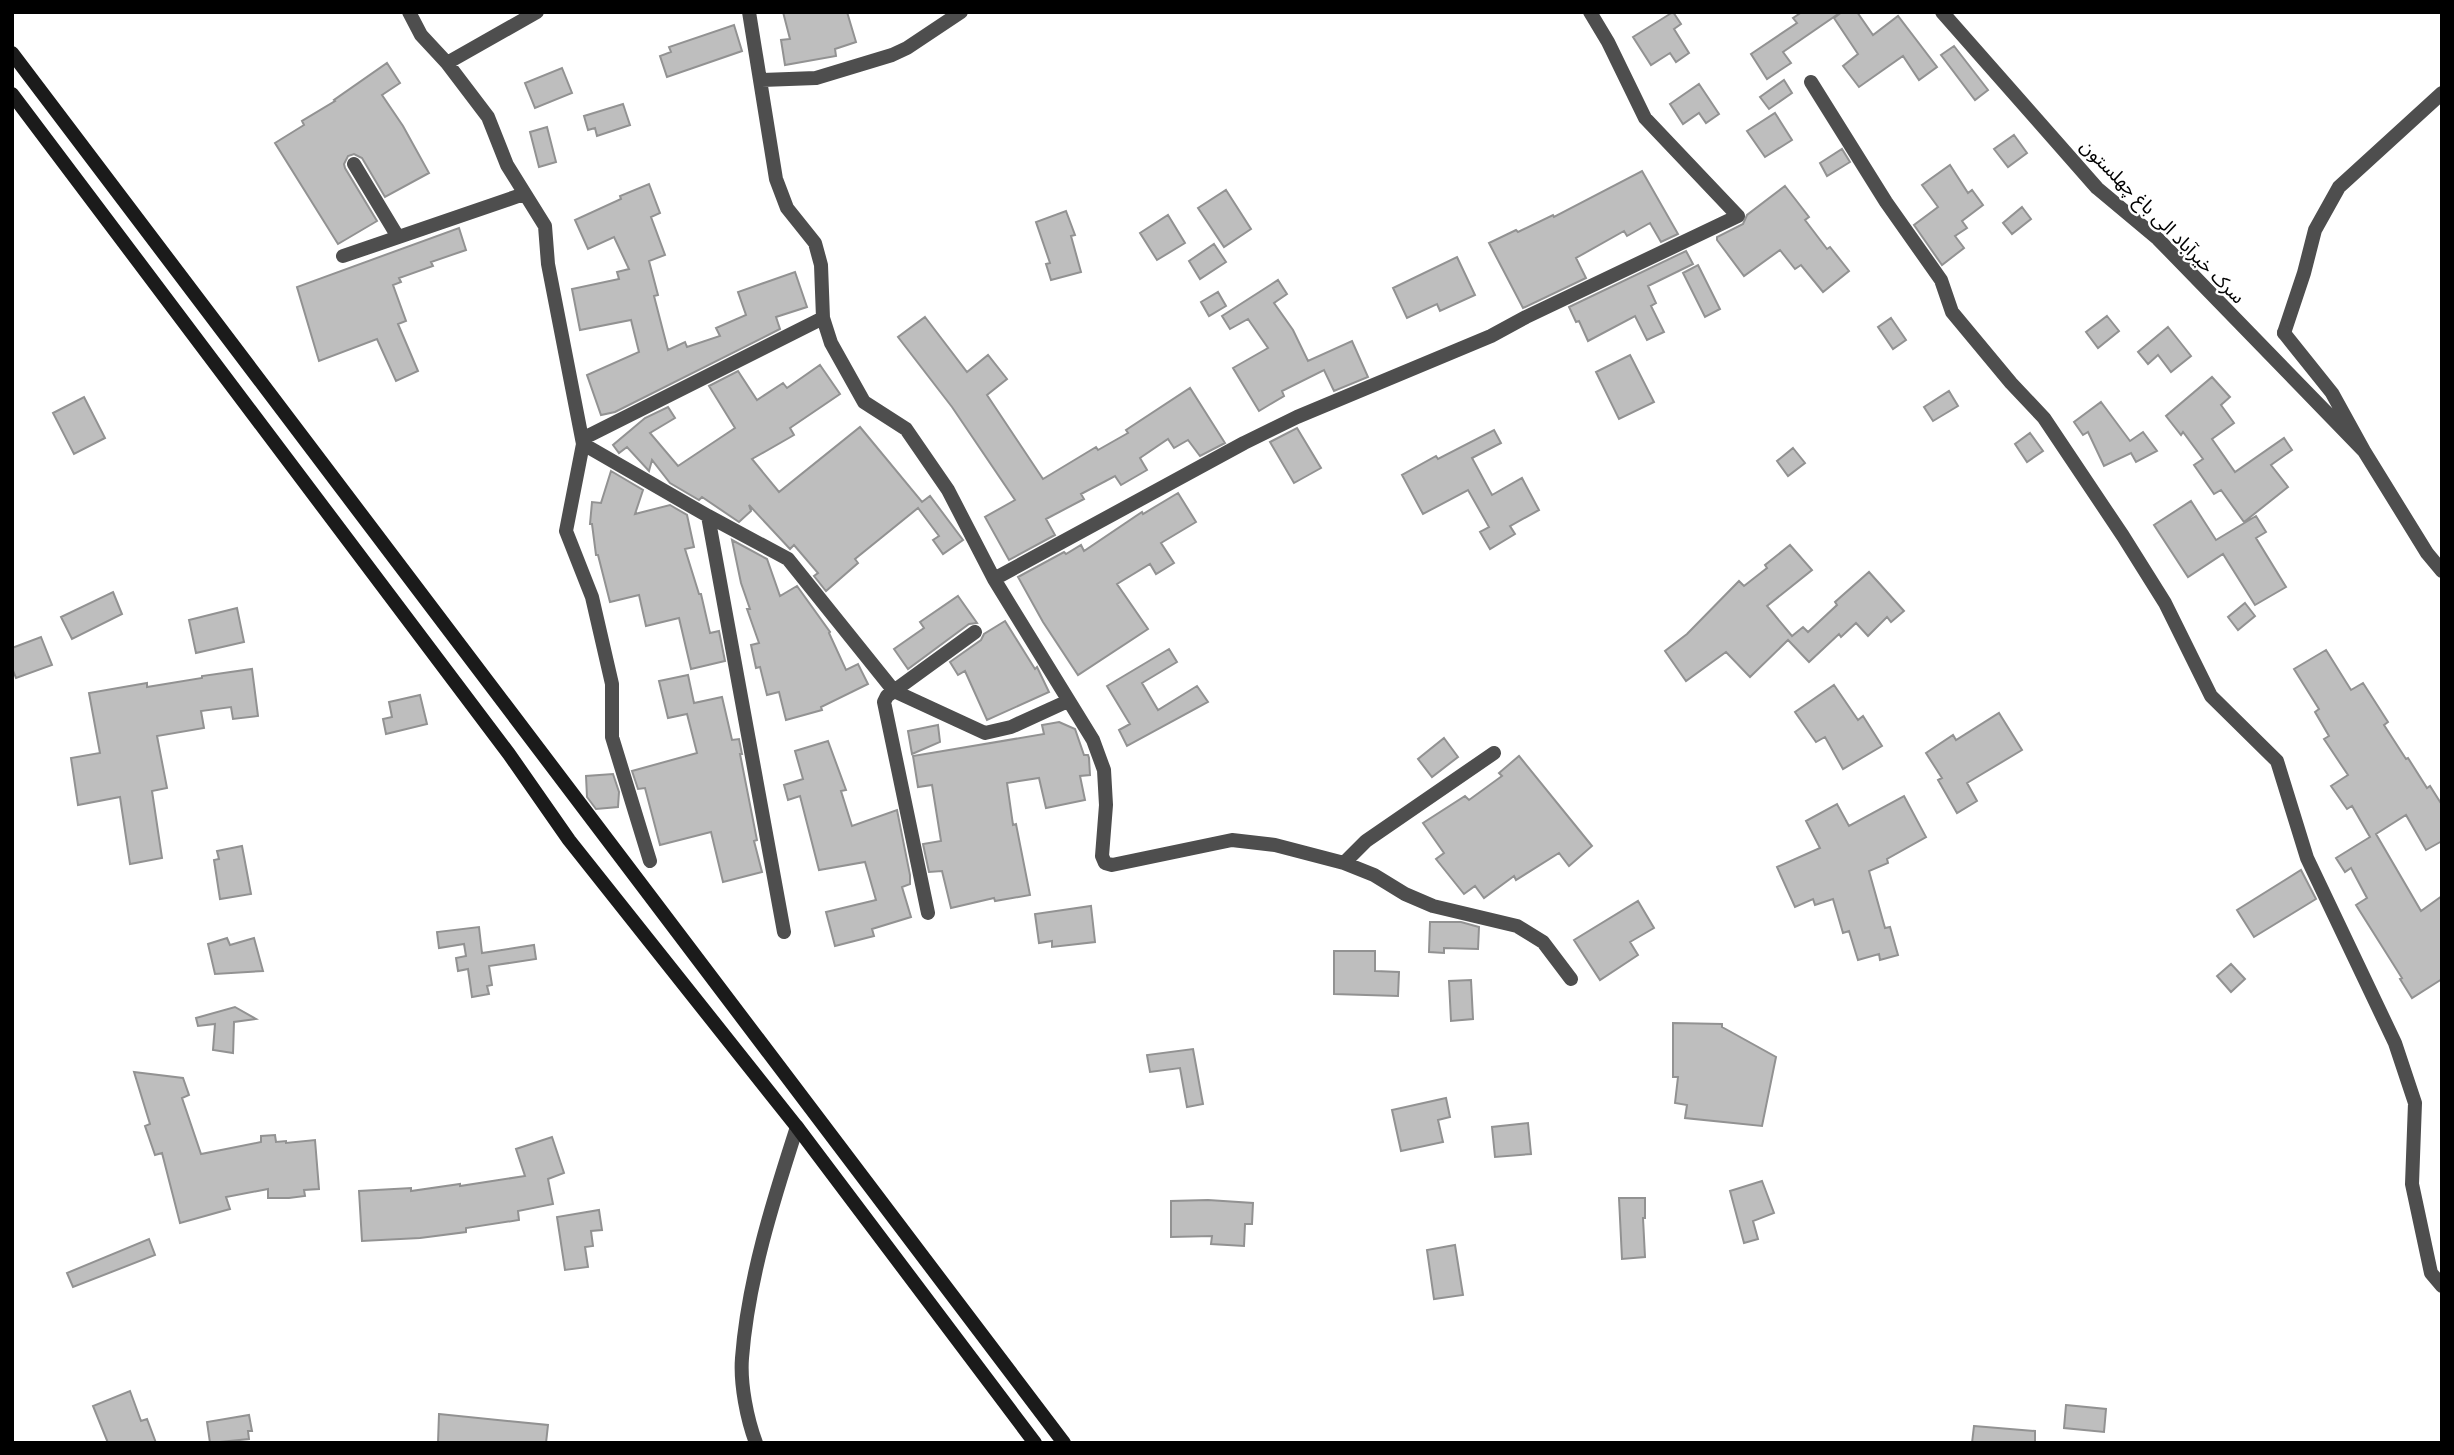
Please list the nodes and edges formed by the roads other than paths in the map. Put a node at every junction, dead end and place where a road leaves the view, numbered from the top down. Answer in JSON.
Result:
{"nodes":[{"id":1,"x":409,"y":12,"type":"edge"},
{"id":2,"x":537,"y":12,"type":"edge"},
{"id":3,"x":750,"y":12,"type":"edge"},
{"id":4,"x":961,"y":12,"type":"edge"},
{"id":5,"x":1590,"y":12,"type":"edge"},
{"id":6,"x":1942,"y":12,"type":"edge"},
{"id":7,"x":12,"y":53,"type":"edge"},
{"id":8,"x":447,"y":63,"type":"junction"},
{"id":9,"x":761,"y":80,"type":"junction"},
{"id":10,"x":1811,"y":82,"type":"dead end"},
{"id":11,"x":2442,"y":93,"type":"edge"},
{"id":12,"x":12,"y":94,"type":"edge"},
{"id":13,"x":354,"y":164,"type":"dead end"},
{"id":14,"x":524,"y":194,"type":"junction"},
{"id":15,"x":398,"y":237,"type":"junction"},
{"id":16,"x":343,"y":256,"type":"dead end"},
{"id":17,"x":823,"y":318,"type":"junction"},
{"id":18,"x":583,"y":442,"type":"junction"},
{"id":19,"x":2364,"y":451,"type":"junction"},
{"id":20,"x":708,"y":516,"type":"junction"},
{"id":21,"x":2442,"y":571,"type":"edge"},
{"id":22,"x":994,"y":579,"type":"junction"},
{"id":23,"x":975,"y":632,"type":"dead end"},
{"id":24,"x":894,"y":691,"type":"junction"},
{"id":25,"x":1068,"y":701,"type":"junction"},
{"id":26,"x":1494,"y":753,"type":"dead end"},
{"id":27,"x":650,"y":861,"type":"dead end"},
{"id":28,"x":1344,"y":863,"type":"junction"},
{"id":29,"x":928,"y":913,"type":"dead end"},
{"id":30,"x":784,"y":932,"type":"dead end"},
{"id":31,"x":1571,"y":979,"type":"dead end"},
{"id":32,"x":797,"y":1127,"type":"junction"},
{"id":33,"x":2442,"y":1286,"type":"edge"},
{"id":34,"x":756,"y":1443,"type":"edge"},
{"id":35,"x":1035,"y":1443,"type":"edge"},
{"id":36,"x":1064,"y":1443,"type":"edge"}],
"edges":[{"from":1,"to":8,"type":"street"},
{"from":2,"to":8,"type":"street"},
{"from":3,"to":9,"type":"street"},
{"from":4,"to":9,"type":"street"},
{"from":5,"to":22,"type":"street"},
{"from":6,"to":19,"type":"street","name":"سرک خیرآباد الی باغ چهلستون"},
{"from":7,"to":36,"type":"main road"},
{"from":8,"to":14,"type":"street"},
{"from":9,"to":17,"type":"street"},
{"from":10,"to":33,"type":"street"},
{"from":11,"to":19,"type":"street","name":"سرک خیرآباد الی باغ چهلستون"},
{"from":12,"to":32,"type":"main road"},
{"from":13,"to":15,"type":"street"},
{"from":14,"to":15,"type":"street"},
{"from":14,"to":18,"type":"street"},
{"from":15,"to":16,"type":"street"},
{"from":17,"to":18,"type":"street"},
{"from":17,"to":22,"type":"street"},
{"from":18,"to":20,"type":"street"},
{"from":18,"to":27,"type":"street"},
{"from":19,"to":21,"type":"street","name":"سرک خیرآباد الی باغ چهلستون"},
{"from":20,"to":24,"type":"street"},
{"from":20,"to":30,"type":"street"},
{"from":22,"to":25,"type":"street"},
{"from":23,"to":24,"type":"street"},
{"from":24,"to":25,"type":"street"},
{"from":24,"to":29,"type":"street"},
{"from":25,"to":28,"type":"street"},
{"from":26,"to":28,"type":"street"},
{"from":28,"to":31,"type":"street"},
{"from":32,"to":34,"type":"street"},
{"from":32,"to":35,"type":"main road"}]}
